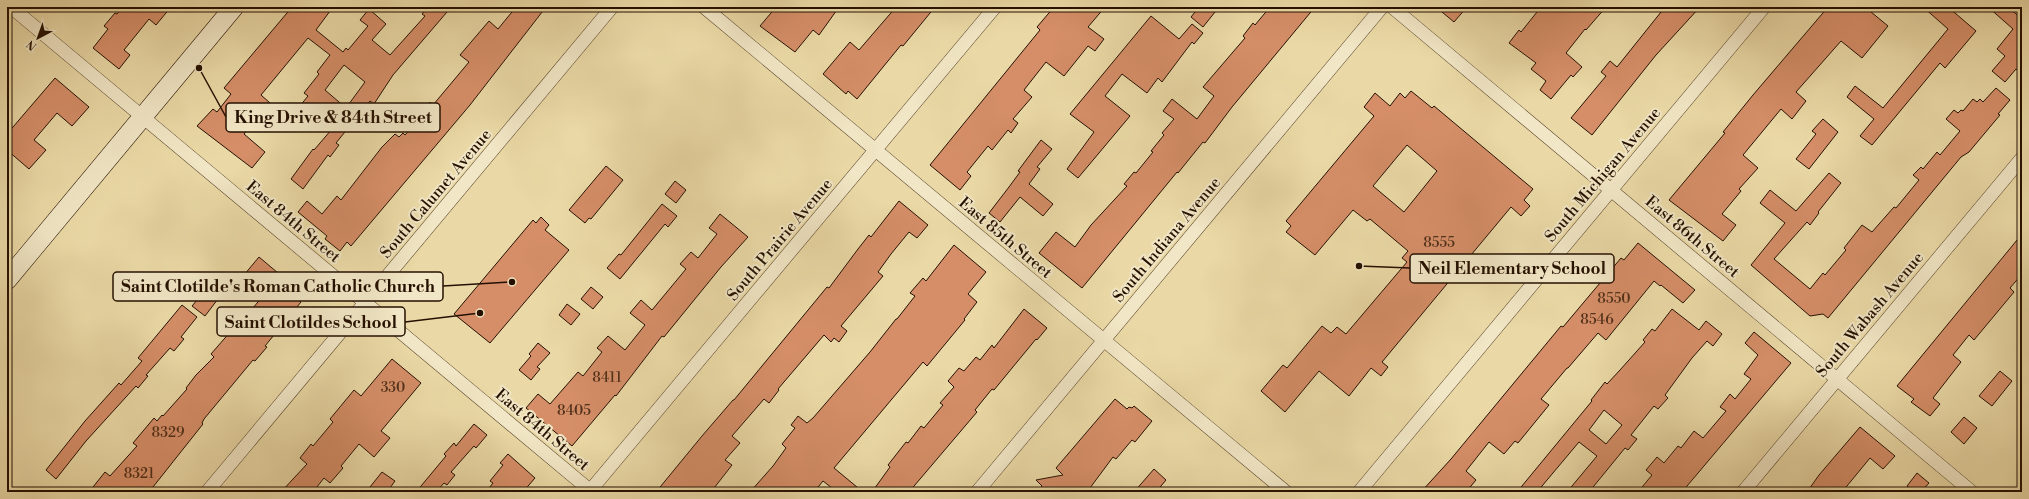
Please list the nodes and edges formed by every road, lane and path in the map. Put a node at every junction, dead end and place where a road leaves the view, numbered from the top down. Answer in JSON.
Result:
{"nodes":[{"id":1,"x":11,"y":7,"type":"edge"},
{"id":2,"x":234,"y":7,"type":"edge"},
{"id":3,"x":612,"y":7,"type":"edge"},
{"id":4,"x":704,"y":7,"type":"edge"},
{"id":5,"x":995,"y":7,"type":"edge"},
{"id":6,"x":1382,"y":7,"type":"edge"},
{"id":7,"x":1392,"y":7,"type":"edge"},
{"id":8,"x":1764,"y":7,"type":"edge"},
{"id":9,"x":143,"y":116,"type":"junction"},
{"id":10,"x":876,"y":150,"type":"junction"},
{"id":11,"x":2022,"y":158,"type":"edge"},
{"id":12,"x":1611,"y":190,"type":"junction"},
{"id":13,"x":7,"y":280,"type":"edge"},
{"id":14,"x":365,"y":302,"type":"junction"},
{"id":15,"x":1104,"y":340,"type":"junction"},
{"id":16,"x":1837,"y":379,"type":"junction"},
{"id":17,"x":207,"y":492,"type":"edge"},
{"id":18,"x":590,"y":492,"type":"edge"},
{"id":19,"x":977,"y":492,"type":"edge"},
{"id":20,"x":1286,"y":492,"type":"edge"},
{"id":21,"x":1359,"y":492,"type":"edge"},
{"id":22,"x":1743,"y":492,"type":"edge"},
{"id":23,"x":1972,"y":492,"type":"edge"}],
"edges":[{"from":1,"to":9,"type":"street","name":"East 84th Street"},
{"from":2,"to":9,"type":"street"},
{"from":3,"to":14,"type":"street","name":"South Calumet Avenue"},
{"from":4,"to":10,"type":"street","name":"East 85th Street"},
{"from":5,"to":10,"type":"street","name":"South Prairie Avenue"},
{"from":6,"to":15,"type":"street","name":"South Indiana Avenue"},
{"from":7,"to":12,"type":"street","name":"East 86th Street"},
{"from":8,"to":12,"type":"street","name":"South Michigan Avenue"},
{"from":9,"to":13,"type":"street"},
{"from":9,"to":14,"type":"street","name":"East 84th Street"},
{"from":10,"to":15,"type":"street","name":"East 85th Street"},
{"from":10,"to":18,"type":"street","name":"South Prairie Avenue"},
{"from":11,"to":16,"type":"street","name":"South Wabash Avenue"},
{"from":12,"to":16,"type":"street","name":"East 86th Street"},
{"from":12,"to":21,"type":"street","name":"South Michigan Avenue"},
{"from":14,"to":17,"type":"street","name":"South Calumet Avenue"},
{"from":14,"to":18,"type":"street","name":"East 84th Street"},
{"from":15,"to":19,"type":"street","name":"South Indiana Avenue"},
{"from":15,"to":20,"type":"street","name":"East 85th Street"},
{"from":16,"to":22,"type":"street","name":"South Wabash Avenue"},
{"from":16,"to":23,"type":"street","name":"East 86th Street"}]}
